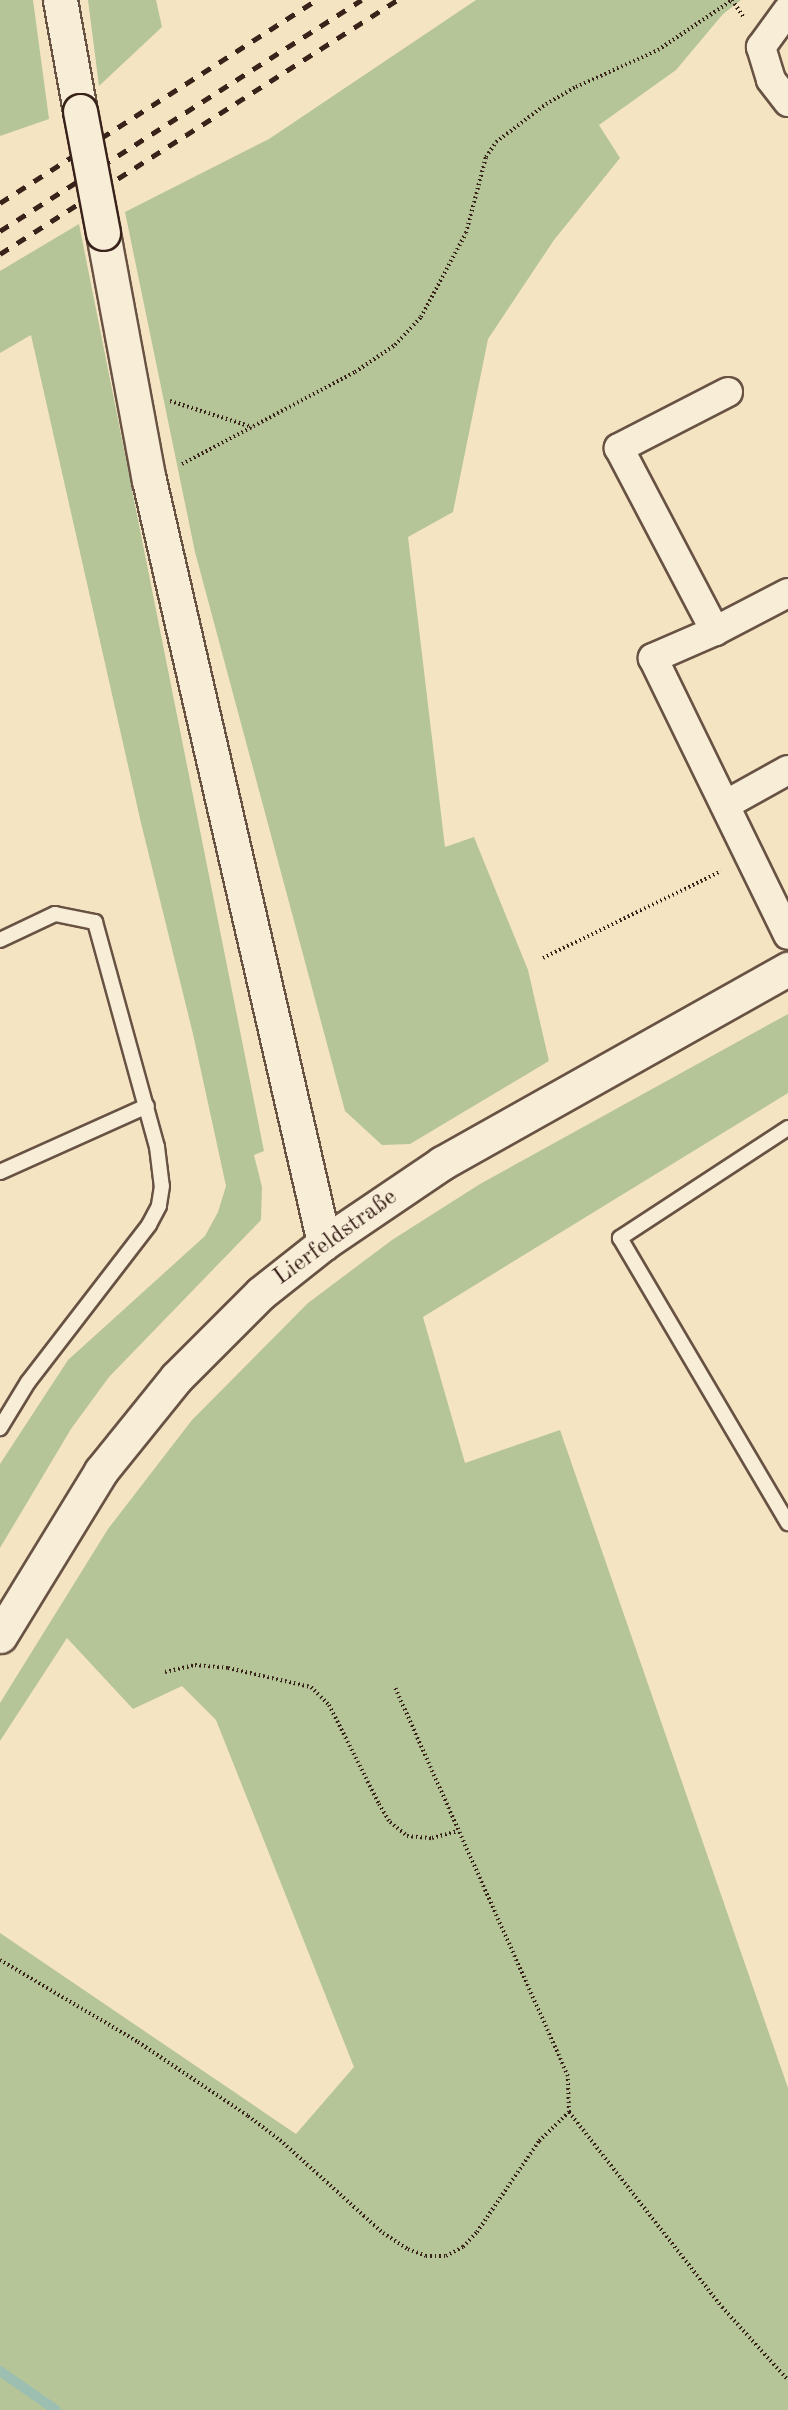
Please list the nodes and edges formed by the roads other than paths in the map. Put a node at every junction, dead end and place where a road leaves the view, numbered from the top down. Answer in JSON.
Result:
{"nodes":[{"id":1,"x":60,"y":0,"type":"edge"},
{"id":2,"x":788,"y":10,"type":"edge"},
{"id":3,"x":788,"y":102,"type":"edge"},
{"id":4,"x":728,"y":392,"type":"dead end"},
{"id":5,"x":788,"y":593,"type":"edge"},
{"id":6,"x":715,"y":631,"type":"junction"},
{"id":7,"x":788,"y":770,"type":"edge"},
{"id":8,"x":725,"y":805,"type":"junction"},
{"id":9,"x":788,"y":935,"type":"edge"},
{"id":10,"x":0,"y":940,"type":"edge"},
{"id":11,"x":788,"y":969,"type":"edge"},
{"id":12,"x":147,"y":1106,"type":"junction"},
{"id":13,"x":788,"y":1128,"type":"edge"},
{"id":14,"x":0,"y":1172,"type":"edge"},
{"id":15,"x":324,"y":1244,"type":"junction"},
{"id":16,"x":0,"y":1428,"type":"edge"},
{"id":17,"x":788,"y":1522,"type":"edge"},
{"id":18,"x":0,"y":1636,"type":"edge"}],
"edges":[{"from":1,"to":15,"type":"street","bridge":true},
{"from":2,"to":3,"type":"street"},
{"from":4,"to":6,"type":"street"},
{"from":5,"to":6,"type":"street"},
{"from":6,"to":8,"type":"street"},
{"from":7,"to":8,"type":"street"},
{"from":8,"to":9,"type":"street"},
{"from":10,"to":12,"type":"lane"},
{"from":11,"to":15,"type":"street","name":"Lierfeldstraße"},
{"from":12,"to":14,"type":"lane"},
{"from":12,"to":16,"type":"lane"},
{"from":13,"to":17,"type":"lane"},
{"from":15,"to":18,"type":"street","name":"Lierfeldstraße"}]}
